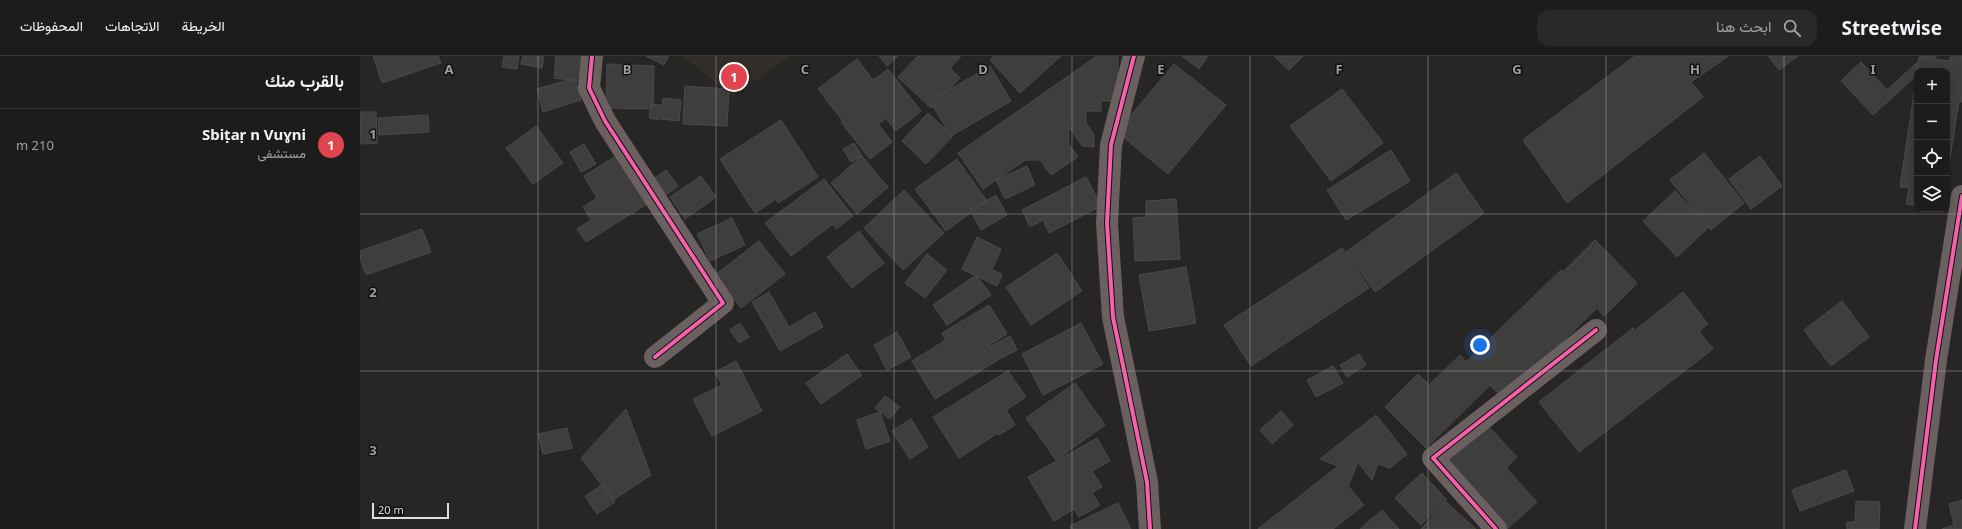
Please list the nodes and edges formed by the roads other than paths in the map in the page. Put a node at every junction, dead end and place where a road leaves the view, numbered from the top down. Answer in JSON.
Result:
{"nodes":[{"id":1,"x":592,"y":56,"type":"edge"},
{"id":2,"x":1134,"y":56,"type":"edge"},
{"id":3,"x":1962,"y":196,"type":"edge"},
{"id":4,"x":1596,"y":330,"type":"dead end"},
{"id":5,"x":655,"y":357,"type":"dead end"},
{"id":6,"x":1150,"y":529,"type":"edge"},
{"id":7,"x":1496,"y":529,"type":"edge"},
{"id":8,"x":1915,"y":529,"type":"edge"}],
"edges":[{"from":1,"to":5,"type":"street"},
{"from":2,"to":6,"type":"street"},
{"from":3,"to":8,"type":"street"},
{"from":4,"to":7,"type":"street"}]}
